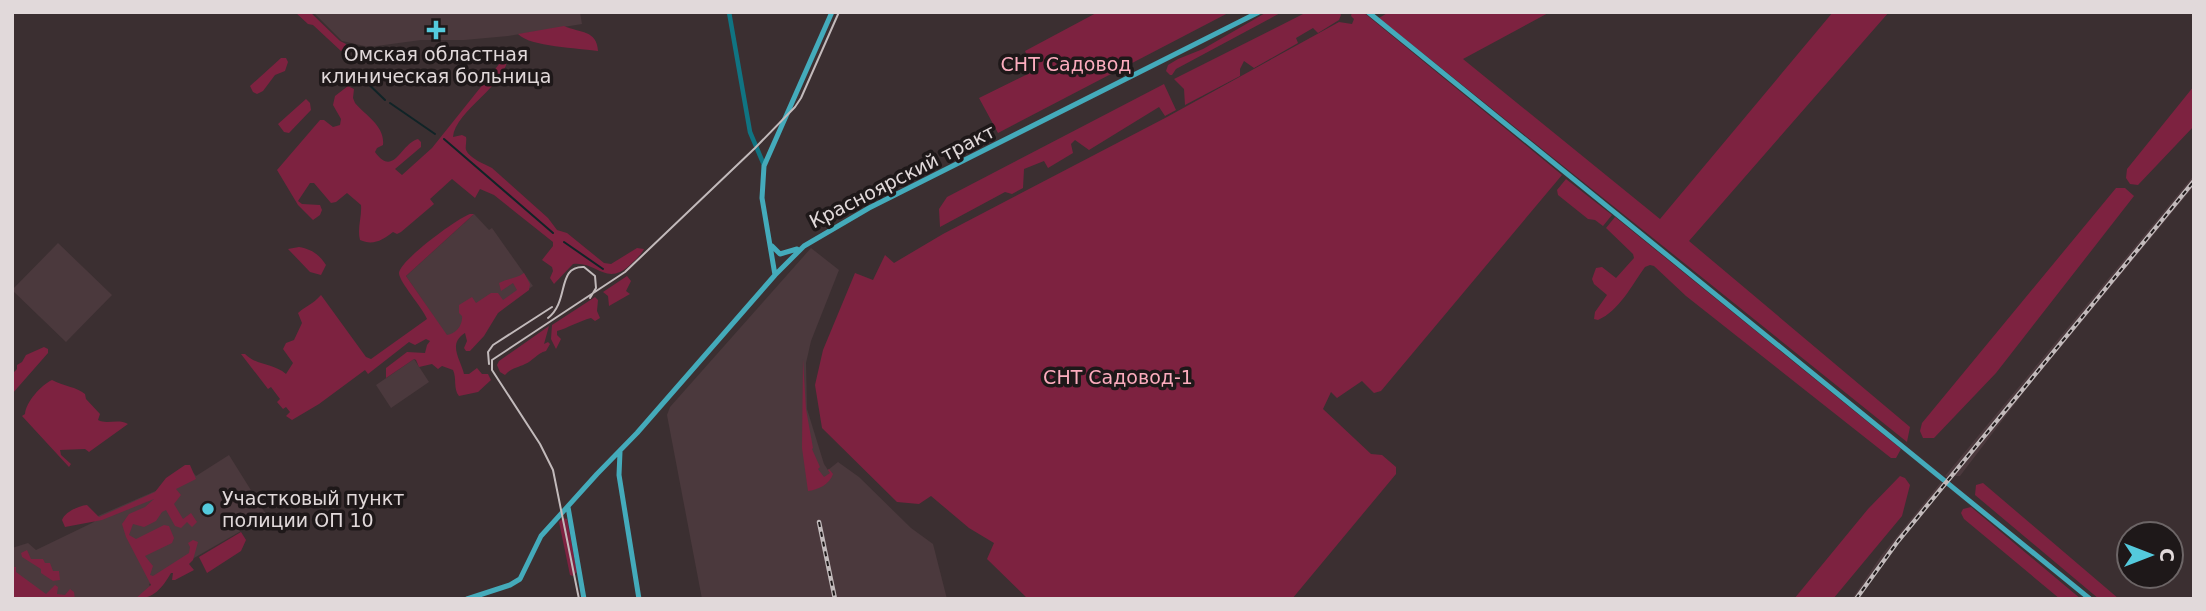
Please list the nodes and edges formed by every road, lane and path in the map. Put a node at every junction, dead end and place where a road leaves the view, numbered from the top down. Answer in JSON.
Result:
{"nodes":[{"id":1,"x":729,"y":12,"type":"edge"},
{"id":2,"x":832,"y":12,"type":"edge"},
{"id":3,"x":1259,"y":12,"type":"edge"},
{"id":4,"x":1368,"y":12,"type":"edge"},
{"id":5,"x":764,"y":166,"type":"junction"},
{"id":6,"x":771,"y":243,"type":"junction"},
{"id":7,"x":804,"y":246,"type":"junction"},
{"id":8,"x":775,"y":275,"type":"junction"},
{"id":9,"x":620,"y":452,"type":"junction"},
{"id":10,"x":568,"y":507,"type":"junction"},
{"id":11,"x":467,"y":599,"type":"edge"},
{"id":12,"x":584,"y":599,"type":"edge"},
{"id":13,"x":639,"y":599,"type":"edge"},
{"id":14,"x":2090,"y":599,"type":"edge"}],
"edges":[{"from":1,"to":5,"type":"street"},
{"from":2,"to":5,"type":"main road"},
{"from":3,"to":7,"type":"main road","name":"Красноярский тракт"},
{"from":4,"to":14,"type":"main road"},
{"from":5,"to":6,"type":"main road"},
{"from":6,"to":7,"type":"main road"},
{"from":6,"to":8,"type":"main road"},
{"from":7,"to":8,"type":"main road","name":"Красноярский тракт"},
{"from":8,"to":9,"type":"main road","name":"Красноярский тракт"},
{"from":9,"to":10,"type":"main road","name":"Красноярский тракт"},
{"from":9,"to":13,"type":"main road"},
{"from":10,"to":11,"type":"main road","name":"Красноярский тракт"},
{"from":10,"to":12,"type":"main road"}]}
